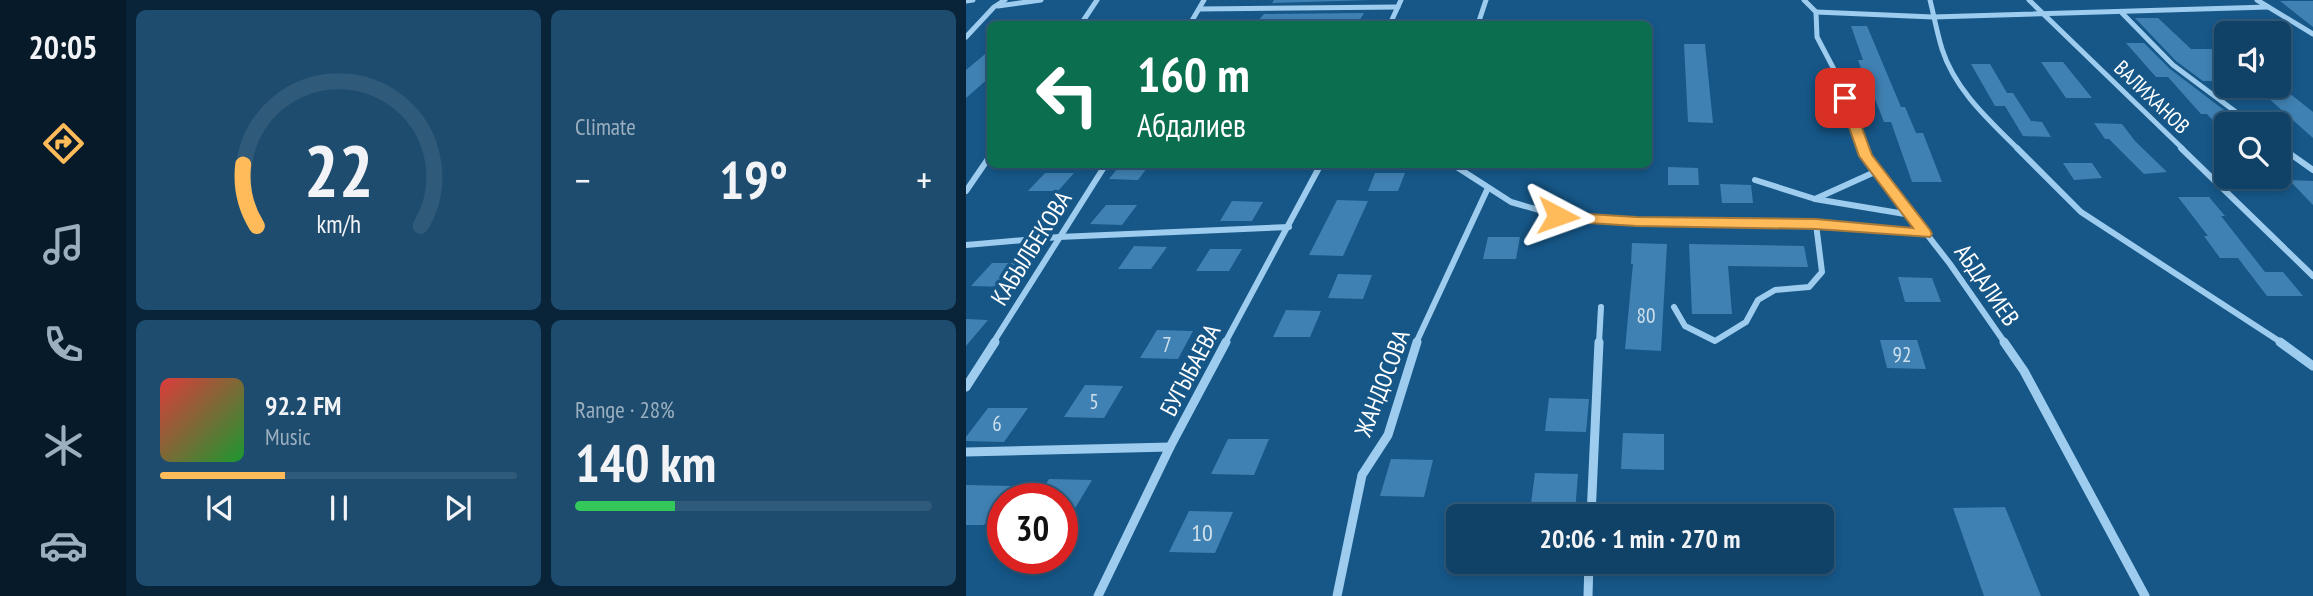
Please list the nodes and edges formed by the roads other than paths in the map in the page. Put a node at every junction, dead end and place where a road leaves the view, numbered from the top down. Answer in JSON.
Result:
{"nodes":[{"id":1,"x":974,"y":0,"type":"edge"},
{"id":2,"x":1005,"y":0,"type":"edge"},
{"id":3,"x":1041,"y":0,"type":"edge"},
{"id":4,"x":1097,"y":0,"type":"edge"},
{"id":5,"x":1204,"y":0,"type":"edge"},
{"id":6,"x":1401,"y":0,"type":"edge"},
{"id":7,"x":1486,"y":0,"type":"edge"},
{"id":8,"x":1804,"y":0,"type":"edge"},
{"id":9,"x":1930,"y":0,"type":"edge"},
{"id":10,"x":2029,"y":0,"type":"edge"},
{"id":11,"x":2257,"y":0,"type":"edge"},
{"id":12,"x":966,"y":1,"type":"edge"},
{"id":13,"x":1398,"y":6,"type":"junction"},
{"id":14,"x":994,"y":7,"type":"junction"},
{"id":15,"x":2268,"y":8,"type":"junction"},
{"id":16,"x":1199,"y":9,"type":"junction"},
{"id":17,"x":1816,"y":12,"type":"junction"},
{"id":18,"x":2122,"y":13,"type":"junction"},
{"id":19,"x":2044,"y":14,"type":"junction"},
{"id":20,"x":1933,"y":17,"type":"junction"},
{"id":21,"x":1083,"y":21,"type":"edge"},
{"id":22,"x":1192,"y":21,"type":"edge"},
{"id":23,"x":1391,"y":21,"type":"edge"},
{"id":24,"x":1479,"y":21,"type":"edge"},
{"id":25,"x":2313,"y":34,"type":"edge"},
{"id":26,"x":966,"y":37,"type":"edge"},
{"id":27,"x":2236,"y":112,"type":"edge"},
{"id":28,"x":2291,"y":154,"type":"edge"},
{"id":29,"x":987,"y":160,"type":"edge"},
{"id":30,"x":1103,"y":168,"type":"edge"},
{"id":31,"x":1319,"y":168,"type":"edge"},
{"id":32,"x":1457,"y":168,"type":"edge"},
{"id":33,"x":2313,"y":170,"type":"edge"},
{"id":34,"x":1877,"y":171,"type":"junction"},
{"id":35,"x":1755,"y":180,"type":"dead end"},
{"id":36,"x":1487,"y":190,"type":"junction"},
{"id":37,"x":966,"y":191,"type":"edge"},
{"id":38,"x":1815,"y":199,"type":"junction"},
{"id":39,"x":1911,"y":215,"type":"junction"},
{"id":40,"x":1816,"y":224,"type":"junction"},
{"id":41,"x":1289,"y":227,"type":"junction"},
{"id":42,"x":1925,"y":234,"type":"junction"},
{"id":43,"x":1059,"y":237,"type":"junction"},
{"id":44,"x":966,"y":245,"type":"edge"},
{"id":45,"x":2313,"y":276,"type":"edge"},
{"id":46,"x":1601,"y":307,"type":"dead end"},
{"id":47,"x":1674,"y":307,"type":"dead end"},
{"id":48,"x":2313,"y":366,"type":"edge"},
{"id":49,"x":966,"y":387,"type":"edge"},
{"id":50,"x":1170,"y":447,"type":"junction"},
{"id":51,"x":966,"y":452,"type":"edge"},
{"id":52,"x":1592,"y":504,"type":"edge"},
{"id":53,"x":1589,"y":574,"type":"edge"},
{"id":54,"x":1098,"y":596,"type":"edge"},
{"id":55,"x":1337,"y":596,"type":"edge"},
{"id":56,"x":1588,"y":596,"type":"edge"},
{"id":57,"x":2145,"y":596,"type":"edge"}],
"edges":[{"from":1,"to":12,"type":"street"},
{"from":2,"to":14,"type":"street"},
{"from":3,"to":14,"type":"street"},
{"from":4,"to":21,"type":"street"},
{"from":5,"to":16,"type":"street"},
{"from":6,"to":13,"type":"street"},
{"from":7,"to":24,"type":"street"},
{"from":8,"to":17,"type":"street"},
{"from":9,"to":20,"type":"street"},
{"from":10,"to":19,"type":"street","name":"ВАЛИХАНОВ"},
{"from":11,"to":15,"type":"street"},
{"from":13,"to":16,"type":"street"},
{"from":13,"to":23,"type":"street"},
{"from":14,"to":26,"type":"street"},
{"from":15,"to":18,"type":"street"},
{"from":15,"to":25,"type":"street"},
{"from":16,"to":22,"type":"street"},
{"from":17,"to":20,"type":"street"},
{"from":17,"to":34,"type":"street","name":"АБДАЛИЕВ"},
{"from":18,"to":19,"type":"street"},
{"from":18,"to":27,"type":"street"},
{"from":19,"to":20,"type":"street"},
{"from":19,"to":45,"type":"street","name":"ВАЛИХАНОВ"},
{"from":20,"to":48,"type":"street"},
{"from":28,"to":33,"type":"street"},
{"from":29,"to":37,"type":"street"},
{"from":30,"to":43,"type":"street","name":"КАБЫЛБЕКОВА"},
{"from":31,"to":41,"type":"street","name":"БУГЫБАЕВА"},
{"from":32,"to":36,"type":"street"},
{"from":34,"to":38,"type":"street"},
{"from":34,"to":39,"type":"street","name":"АБДАЛИЕВ"},
{"from":35,"to":38,"type":"street"},
{"from":36,"to":40,"type":"street"},
{"from":36,"to":55,"type":"street","name":"ЖАНДОСОВА"},
{"from":38,"to":39,"type":"street"},
{"from":39,"to":42,"type":"street","name":"АБДАЛИЕВ"},
{"from":40,"to":42,"type":"street"},
{"from":40,"to":47,"type":"street"},
{"from":41,"to":43,"type":"street"},
{"from":41,"to":50,"type":"street","name":"БУГЫБАЕВА"},
{"from":42,"to":57,"type":"street","name":"АБДАЛИЕВ"},
{"from":43,"to":44,"type":"street"},
{"from":43,"to":49,"type":"street","name":"КАБЫЛБЕКОВА"},
{"from":46,"to":52,"type":"street"},
{"from":50,"to":51,"type":"street"},
{"from":50,"to":54,"type":"street","name":"БУГЫБАЕВА"},
{"from":53,"to":56,"type":"street"}]}
